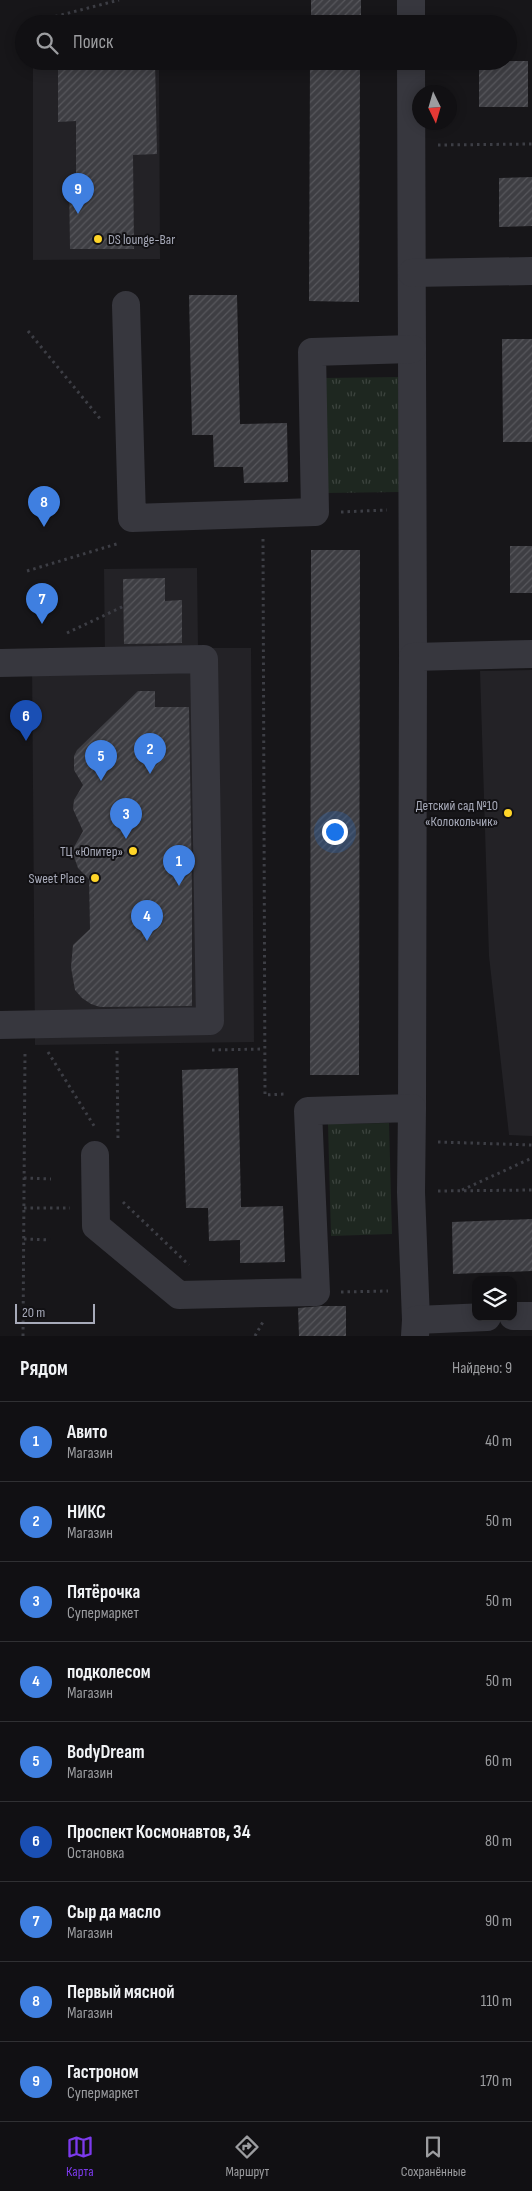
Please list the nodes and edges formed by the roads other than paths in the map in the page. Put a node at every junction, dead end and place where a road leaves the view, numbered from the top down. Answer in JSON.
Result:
{"nodes":[{"id":1,"x":411,"y":0,"type":"edge"},
{"id":2,"x":411,"y":15,"type":"edge"},
{"id":3,"x":411,"y":70,"type":"edge"},
{"id":4,"x":532,"y":271,"type":"edge"},
{"id":5,"x":412,"y":273,"type":"junction"},
{"id":6,"x":126,"y":304,"type":"dead end"},
{"id":7,"x":412,"y":349,"type":"junction"},
{"id":8,"x":532,"y":654,"type":"edge"},
{"id":9,"x":413,"y":657,"type":"junction"},
{"id":10,"x":0,"y":663,"type":"edge"},
{"id":11,"x":13,"y":1025,"type":"edge"},
{"id":12,"x":412,"y":1108,"type":"junction"},
{"id":13,"x":104,"y":1145,"type":"road end"},
{"id":14,"x":517,"y":1316,"type":"edge"},
{"id":15,"x":532,"y":1316,"type":"edge"},
{"id":16,"x":472,"y":1319,"type":"edge"},
{"id":17,"x":415,"y":1328,"type":"edge"}],
"edges":[{"from":1,"to":2,"type":"lane"},
{"from":3,"to":5,"type":"lane"},
{"from":4,"to":5,"type":"lane"},
{"from":5,"to":7,"type":"lane"},
{"from":6,"to":7,"type":"lane"},
{"from":7,"to":9,"type":"lane"},
{"from":8,"to":9,"type":"lane"},
{"from":9,"to":12,"type":"lane"},
{"from":10,"to":11,"type":"lane"},
{"from":12,"to":13,"type":"lane"},
{"from":12,"to":17,"type":"lane"},
{"from":14,"to":15,"type":"lane"},
{"from":16,"to":17,"type":"lane"}]}
